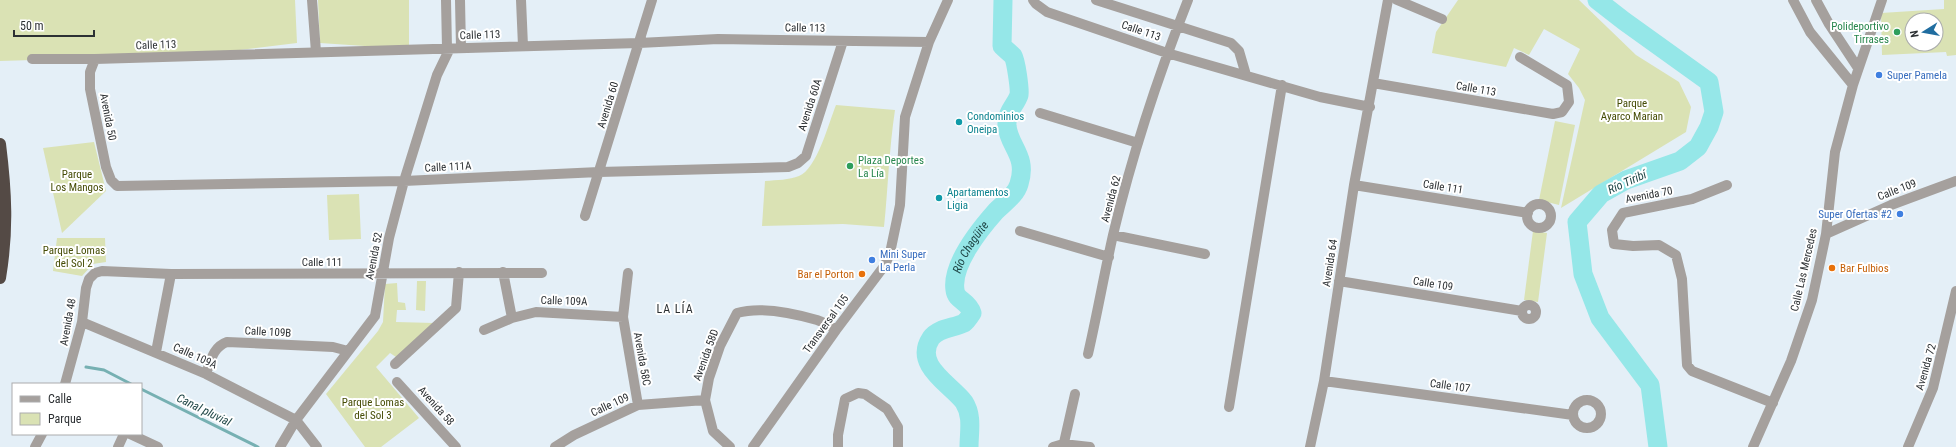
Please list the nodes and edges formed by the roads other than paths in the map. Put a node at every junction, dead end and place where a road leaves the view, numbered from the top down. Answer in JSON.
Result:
{"nodes":[{"id":1,"x":312,"y":0,"type":"edge"},
{"id":2,"x":446,"y":0,"type":"edge"},
{"id":3,"x":460,"y":0,"type":"edge"},
{"id":4,"x":521,"y":0,"type":"edge"},
{"id":5,"x":652,"y":0,"type":"edge"},
{"id":6,"x":948,"y":0,"type":"edge"},
{"id":7,"x":1033,"y":0,"type":"edge"},
{"id":8,"x":1096,"y":0,"type":"edge"},
{"id":9,"x":1188,"y":0,"type":"edge"},
{"id":10,"x":1388,"y":0,"type":"edge"},
{"id":11,"x":1397,"y":0,"type":"edge"},
{"id":12,"x":1793,"y":0,"type":"edge"},
{"id":13,"x":1816,"y":0,"type":"edge"},
{"id":14,"x":1882,"y":0,"type":"edge"},
{"id":15,"x":1442,"y":19,"type":"dead end"},
{"id":16,"x":1177,"y":26,"type":"junction"},
{"id":17,"x":843,"y":41,"type":"junction"},
{"id":18,"x":929,"y":42,"type":"junction"},
{"id":19,"x":639,"y":43,"type":"junction"},
{"id":20,"x":523,"y":46,"type":"junction"},
{"id":21,"x":449,"y":48,"type":"junction"},
{"id":22,"x":461,"y":48,"type":"junction"},
{"id":23,"x":316,"y":52,"type":"junction"},
{"id":24,"x":1167,"y":53,"type":"junction"},
{"id":25,"x":1520,"y":57,"type":"dead end"},
{"id":26,"x":32,"y":59,"type":"dead end"},
{"id":27,"x":95,"y":59,"type":"junction"},
{"id":28,"x":1858,"y":68,"type":"junction"},
{"id":29,"x":1246,"y":75,"type":"junction"},
{"id":30,"x":1374,"y":83,"type":"junction"},
{"id":31,"x":1282,"y":85,"type":"junction"},
{"id":32,"x":1853,"y":85,"type":"junction"},
{"id":33,"x":1370,"y":107,"type":"junction"},
{"id":34,"x":1040,"y":113,"type":"dead end"},
{"id":35,"x":1138,"y":143,"type":"junction"},
{"id":36,"x":0,"y":144,"type":"edge"},
{"id":37,"x":788,"y":167,"type":"joint"},
{"id":38,"x":600,"y":172,"type":"junction"},
{"id":39,"x":111,"y":180,"type":"joint"},
{"id":40,"x":404,"y":181,"type":"junction"},
{"id":41,"x":1956,"y":181,"type":"edge"},
{"id":42,"x":1354,"y":185,"type":"junction"},
{"id":43,"x":1727,"y":185,"type":"dead end"},
{"id":44,"x":1528,"y":213,"type":"dead end"},
{"id":45,"x":585,"y":216,"type":"dead end"},
{"id":46,"x":1020,"y":231,"type":"dead end"},
{"id":47,"x":1826,"y":234,"type":"junction"},
{"id":48,"x":1113,"y":235,"type":"junction"},
{"id":49,"x":1204,"y":254,"type":"dead end"},
{"id":50,"x":1109,"y":257,"type":"junction"},
{"id":51,"x":102,"y":271,"type":"joint"},
{"id":52,"x":459,"y":272,"type":"junction"},
{"id":53,"x":503,"y":272,"type":"junction"},
{"id":54,"x":542,"y":273,"type":"dead end"},
{"id":55,"x":628,"y":273,"type":"dead end"},
{"id":56,"x":171,"y":274,"type":"junction"},
{"id":57,"x":383,"y":274,"type":"junction"},
{"id":58,"x":0,"y":278,"type":"edge"},
{"id":59,"x":1339,"y":281,"type":"junction"},
{"id":60,"x":1956,"y":290,"type":"edge"},
{"id":61,"x":1522,"y":311,"type":"dead end"},
{"id":62,"x":623,"y":317,"type":"junction"},
{"id":63,"x":512,"y":318,"type":"junction"},
{"id":64,"x":82,"y":322,"type":"junction"},
{"id":65,"x":484,"y":330,"type":"dead end"},
{"id":66,"x":836,"y":330,"type":"junction"},
{"id":67,"x":348,"y":351,"type":"junction"},
{"id":68,"x":156,"y":352,"type":"junction"},
{"id":69,"x":1088,"y":354,"type":"dead end"},
{"id":70,"x":395,"y":364,"type":"dead end"},
{"id":71,"x":206,"y":374,"type":"junction"},
{"id":72,"x":1324,"y":381,"type":"junction"},
{"id":73,"x":397,"y":382,"type":"dead end"},
{"id":74,"x":65,"y":383,"type":"edge"},
{"id":75,"x":1075,"y":394,"type":"dead end"},
{"id":76,"x":705,"y":400,"type":"junction"},
{"id":77,"x":1773,"y":403,"type":"junction"},
{"id":78,"x":638,"y":405,"type":"junction"},
{"id":79,"x":1229,"y":407,"type":"dead end"},
{"id":80,"x":1573,"y":415,"type":"dead end"},
{"id":81,"x":296,"y":420,"type":"junction"},
{"id":82,"x":41,"y":435,"type":"edge"},
{"id":83,"x":124,"y":435,"type":"edge"},
{"id":84,"x":132,"y":435,"type":"edge"},
{"id":85,"x":1063,"y":445,"type":"edge"},
{"id":86,"x":35,"y":447,"type":"edge"},
{"id":87,"x":118,"y":447,"type":"edge"},
{"id":88,"x":158,"y":447,"type":"edge"},
{"id":89,"x":280,"y":447,"type":"edge"},
{"id":90,"x":317,"y":447,"type":"edge"},
{"id":91,"x":456,"y":447,"type":"edge"},
{"id":92,"x":555,"y":447,"type":"edge"},
{"id":93,"x":730,"y":447,"type":"edge"},
{"id":94,"x":753,"y":447,"type":"edge"},
{"id":95,"x":838,"y":447,"type":"edge"},
{"id":96,"x":898,"y":447,"type":"edge"},
{"id":97,"x":1053,"y":447,"type":"edge"},
{"id":98,"x":1090,"y":447,"type":"edge"},
{"id":99,"x":1310,"y":447,"type":"edge"},
{"id":100,"x":1753,"y":447,"type":"edge"},
{"id":101,"x":1908,"y":447,"type":"edge"}],
"edges":[{"from":1,"to":23,"type":"street"},
{"from":2,"to":21,"type":"street"},
{"from":3,"to":22,"type":"street"},
{"from":4,"to":20,"type":"street"},
{"from":5,"to":19,"type":"street","name":"Avenida 60"},
{"from":6,"to":18,"type":"street","name":"Transversal 105"},
{"from":7,"to":24,"type":"street","name":"Calle 113"},
{"from":8,"to":16,"type":"street","name":"Calle 113"},
{"from":9,"to":16,"type":"street","name":"Avenida 62"},
{"from":10,"to":30,"type":"street","name":"Avenida 64"},
{"from":11,"to":15,"type":"street"},
{"from":12,"to":32,"type":"street"},
{"from":13,"to":28,"type":"street"},
{"from":14,"to":28,"type":"street","name":"Calle Las Mercedes"},
{"from":16,"to":24,"type":"street","name":"Avenida 62"},
{"from":16,"to":29,"type":"street","name":"Calle 113"},
{"from":17,"to":18,"type":"street","name":"Calle 113"},
{"from":17,"to":19,"type":"street","name":"Calle 113"},
{"from":17,"to":37,"type":"street","name":"Avenida 60A"},
{"from":18,"to":66,"type":"street","name":"Transversal 105"},
{"from":19,"to":20,"type":"street","name":"Calle 113"},
{"from":19,"to":38,"type":"street","name":"Avenida 60"},
{"from":20,"to":22,"type":"street","name":"Calle 113"},
{"from":21,"to":22,"type":"street","name":"Calle 113"},
{"from":21,"to":23,"type":"street","name":"Calle 113"},
{"from":21,"to":40,"type":"street","name":"Avenida 52"},
{"from":23,"to":27,"type":"street","name":"Calle 113"},
{"from":24,"to":29,"type":"street","name":"Calle 113"},
{"from":24,"to":35,"type":"street","name":"Avenida 62"},
{"from":25,"to":30,"type":"street","name":"Calle 113"},
{"from":26,"to":27,"type":"street","name":"Calle 113"},
{"from":27,"to":39,"type":"street","name":"Avenida 50"},
{"from":28,"to":32,"type":"street","name":"Calle Las Mercedes"},
{"from":29,"to":31,"type":"street","name":"Calle 113"},
{"from":30,"to":33,"type":"street","name":"Avenida 64"},
{"from":31,"to":33,"type":"street","name":"Calle 113"},
{"from":31,"to":79,"type":"street"},
{"from":32,"to":47,"type":"street","name":"Calle Las Mercedes"},
{"from":33,"to":42,"type":"street","name":"Avenida 64"},
{"from":34,"to":35,"type":"street"},
{"from":35,"to":48,"type":"street","name":"Avenida 62"},
{"from":36,"to":58,"type":"highway"},
{"from":37,"to":38,"type":"street","name":"Calle 111A"},
{"from":38,"to":40,"type":"street","name":"Calle 111A"},
{"from":38,"to":45,"type":"street","name":"Avenida 60"},
{"from":39,"to":40,"type":"street","name":"Calle 111A"},
{"from":40,"to":57,"type":"street","name":"Avenida 52"},
{"from":41,"to":47,"type":"street","name":"Calle 109"},
{"from":42,"to":44,"type":"street","name":"Calle 111"},
{"from":42,"to":59,"type":"street","name":"Avenida 64"},
{"from":43,"to":77,"type":"street","name":"Avenida 70"},
{"from":46,"to":50,"type":"street"},
{"from":47,"to":77,"type":"street","name":"Calle Las Mercedes"},
{"from":48,"to":49,"type":"street"},
{"from":48,"to":50,"type":"street","name":"Avenida 62"},
{"from":50,"to":69,"type":"street","name":"Avenida 62"},
{"from":51,"to":56,"type":"street","name":"Calle 111"},
{"from":51,"to":64,"type":"street","name":"Avenida 48"},
{"from":52,"to":53,"type":"street","name":"Calle 111"},
{"from":52,"to":57,"type":"street","name":"Calle 111"},
{"from":52,"to":70,"type":"street"},
{"from":53,"to":54,"type":"street","name":"Calle 111"},
{"from":53,"to":63,"type":"street"},
{"from":55,"to":62,"type":"street","name":"Avenida 58C"},
{"from":56,"to":57,"type":"street","name":"Calle 111"},
{"from":56,"to":68,"type":"street"},
{"from":57,"to":67,"type":"street","name":"Avenida 52"},
{"from":59,"to":61,"type":"street","name":"Calle 109"},
{"from":59,"to":72,"type":"street","name":"Avenida 64"},
{"from":60,"to":101,"type":"street","name":"Avenida 72"},
{"from":62,"to":63,"type":"street","name":"Calle 109A"},
{"from":62,"to":78,"type":"street","name":"Avenida 58C"},
{"from":63,"to":65,"type":"street","name":"Calle 109A"},
{"from":64,"to":68,"type":"street","name":"Calle 109A"},
{"from":64,"to":74,"type":"street","name":"Avenida 48"},
{"from":66,"to":76,"type":"street","name":"Avenida 58D"},
{"from":66,"to":94,"type":"street","name":"Transversal 105"},
{"from":67,"to":71,"type":"street","name":"Calle 109B"},
{"from":67,"to":81,"type":"street","name":"Avenida 52"},
{"from":68,"to":71,"type":"street","name":"Calle 109A"},
{"from":71,"to":81,"type":"street","name":"Calle 109A"},
{"from":72,"to":80,"type":"street","name":"Calle 107"},
{"from":72,"to":99,"type":"street","name":"Avenida 64"},
{"from":73,"to":91,"type":"street","name":"Avenida 58"},
{"from":75,"to":85,"type":"street"},
{"from":76,"to":78,"type":"street","name":"Calle 109"},
{"from":76,"to":93,"type":"street","name":"Avenida 58D"},
{"from":77,"to":100,"type":"street","name":"Calle Las Mercedes"},
{"from":78,"to":92,"type":"street","name":"Calle 109"},
{"from":81,"to":89,"type":"street","name":"Avenida 52"},
{"from":81,"to":90,"type":"street"},
{"from":82,"to":86,"type":"street"},
{"from":83,"to":87,"type":"street"},
{"from":84,"to":88,"type":"street"},
{"from":85,"to":97,"type":"street"},
{"from":85,"to":98,"type":"street"},
{"from":95,"to":96,"type":"street"}]}
